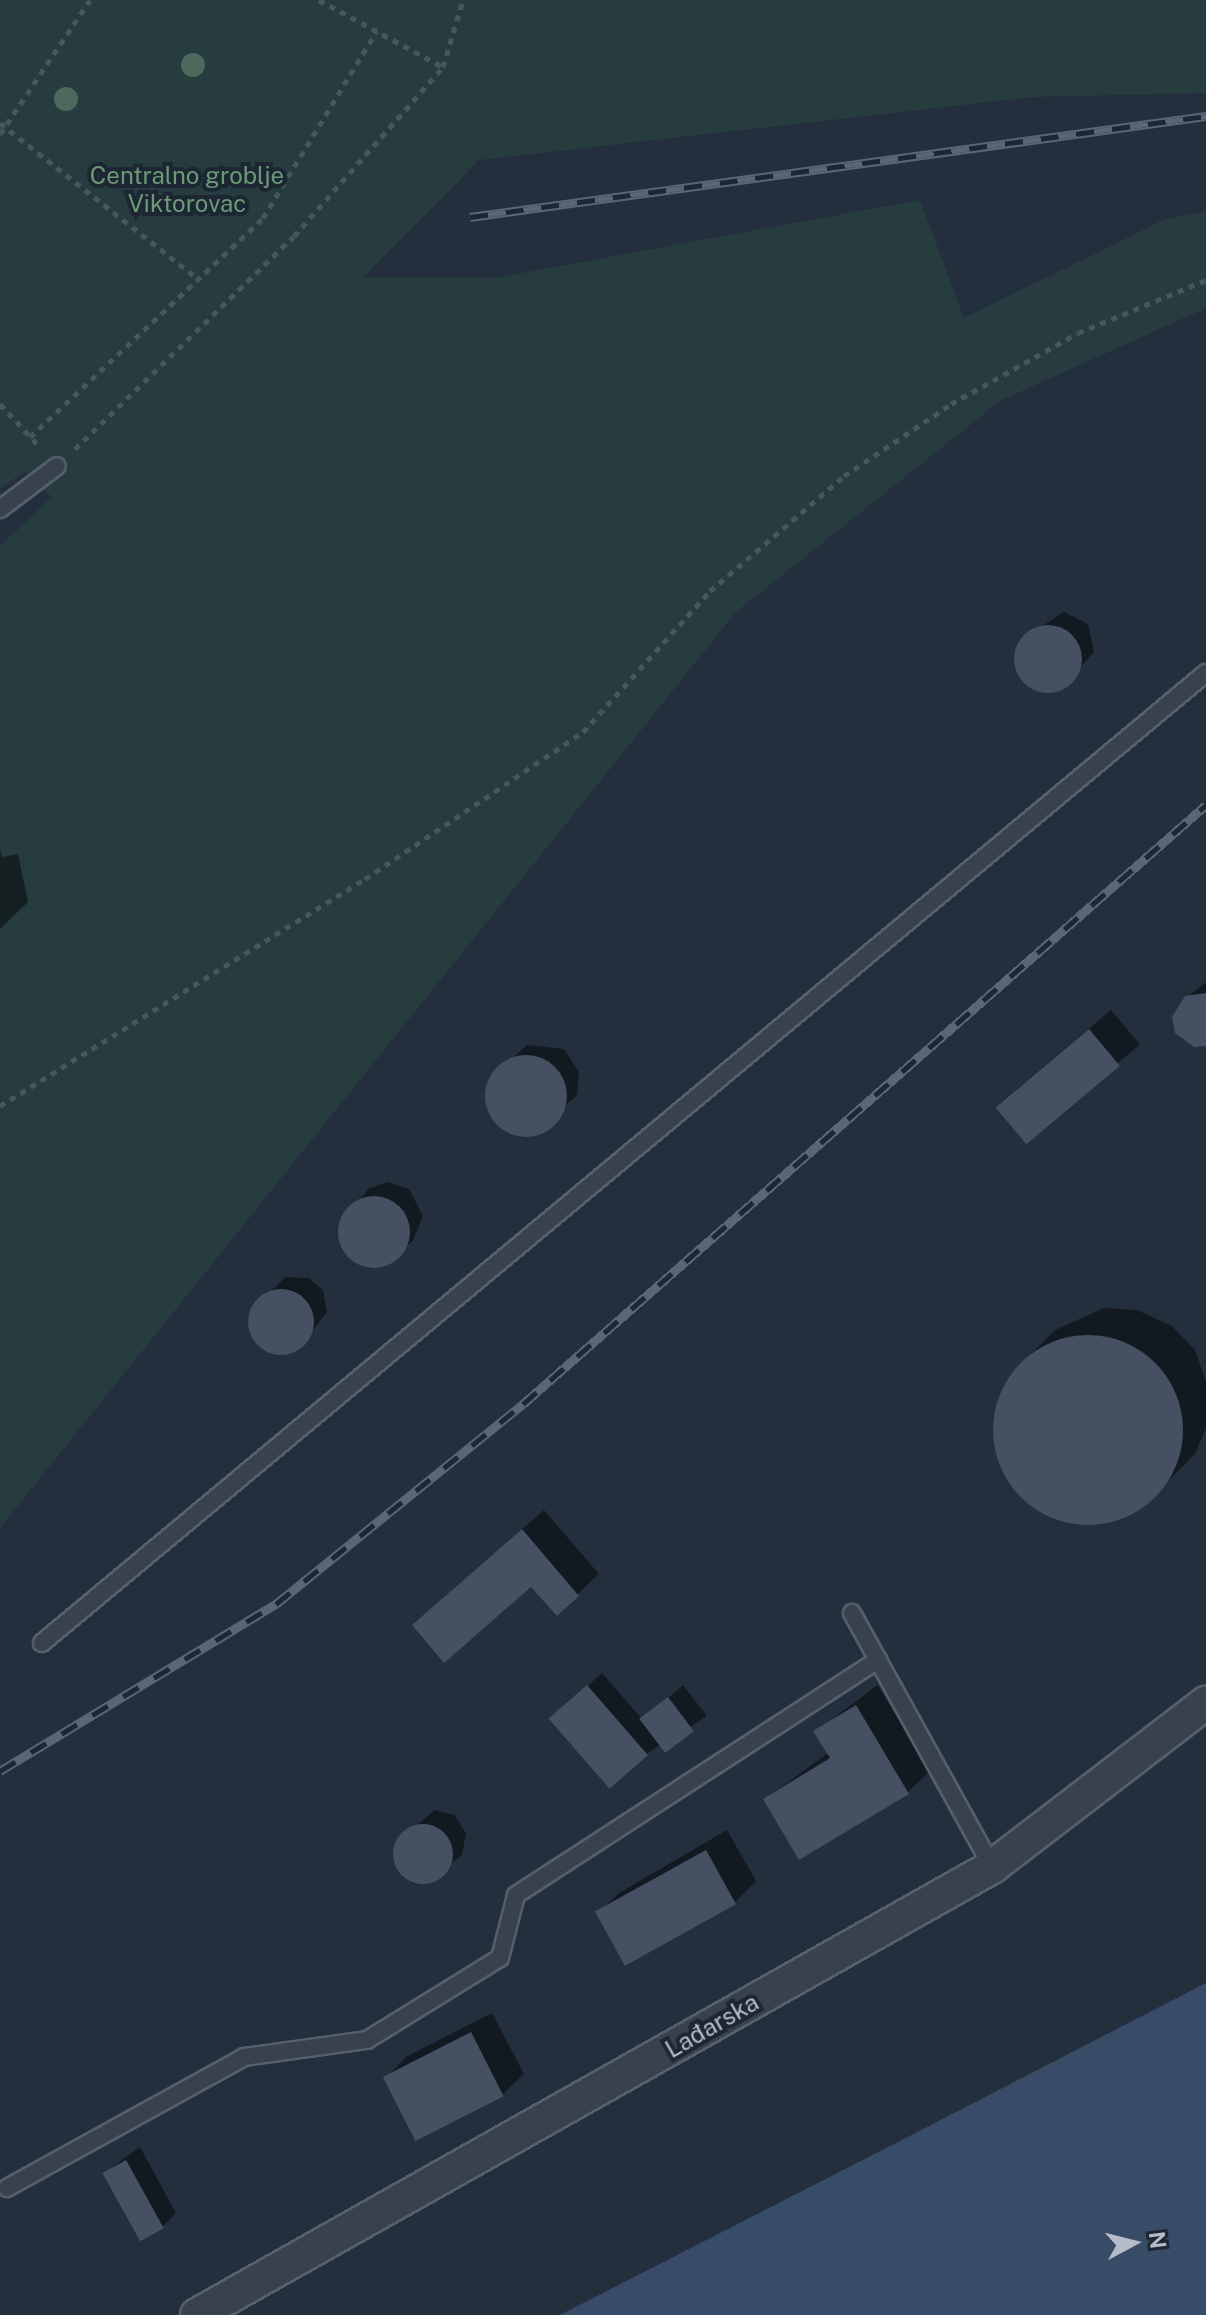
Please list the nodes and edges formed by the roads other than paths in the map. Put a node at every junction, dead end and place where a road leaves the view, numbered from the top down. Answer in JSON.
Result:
{"nodes":[{"id":1,"x":57,"y":466,"type":"road end"},
{"id":2,"x":0,"y":509,"type":"edge"},
{"id":3,"x":1206,"y":673,"type":"edge"},
{"id":4,"x":852,"y":1613,"type":"dead end"},
{"id":5,"x":42,"y":1643,"type":"dead end"},
{"id":6,"x":878,"y":1660,"type":"junction"},
{"id":7,"x":1206,"y":1703,"type":"edge"},
{"id":8,"x":992,"y":1867,"type":"junction"},
{"id":9,"x":7,"y":2188,"type":"dead end"},
{"id":10,"x":197,"y":2315,"type":"edge"}],
"edges":[{"from":1,"to":2,"type":"lane"},
{"from":3,"to":5,"type":"lane"},
{"from":4,"to":6,"type":"lane"},
{"from":6,"to":8,"type":"lane"},
{"from":6,"to":9,"type":"lane"},
{"from":7,"to":8,"type":"street","name":"Lađarska"},
{"from":8,"to":10,"type":"street","name":"Lađarska"}]}
